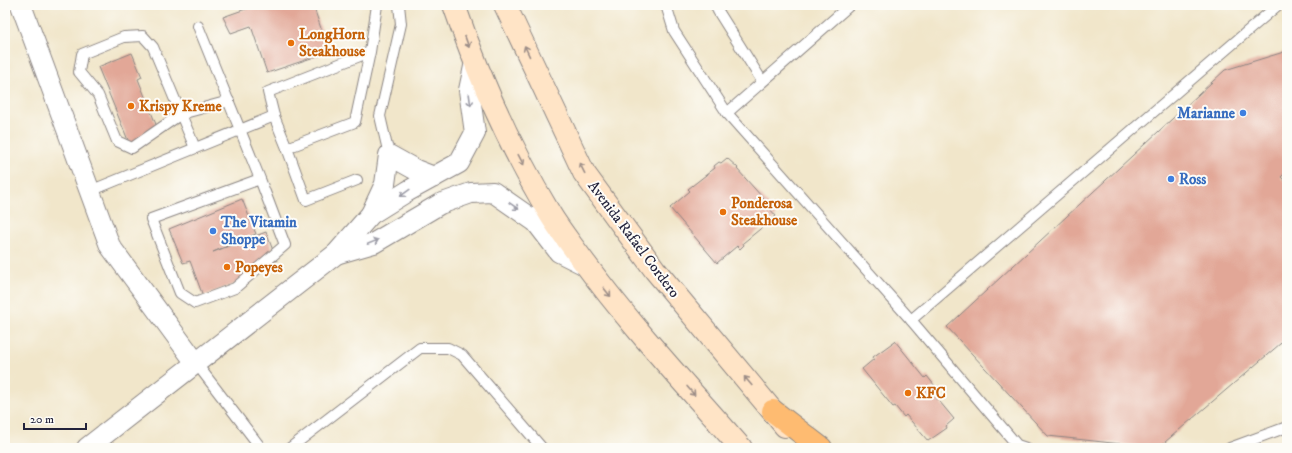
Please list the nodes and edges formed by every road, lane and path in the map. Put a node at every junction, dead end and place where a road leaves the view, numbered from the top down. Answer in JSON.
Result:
{"nodes":[{"id":1,"x":21,"y":5,"type":"edge"},
{"id":2,"x":377,"y":5,"type":"edge"},
{"id":3,"x":399,"y":5,"type":"edge"},
{"id":4,"x":454,"y":5,"type":"edge"},
{"id":5,"x":505,"y":5,"type":"edge"},
{"id":6,"x":666,"y":5,"type":"edge"},
{"id":7,"x":716,"y":5,"type":"edge"},
{"id":8,"x":850,"y":5,"type":"edge"},
{"id":9,"x":1278,"y":5,"type":"edge"},
{"id":10,"x":198,"y":26,"type":"dead end"},
{"id":11,"x":370,"y":52,"type":"junction"},
{"id":12,"x":475,"y":62,"type":"junction"},
{"id":13,"x":762,"y":81,"type":"junction"},
{"id":14,"x":228,"y":100,"type":"junction"},
{"id":15,"x":726,"y":113,"type":"junction"},
{"id":16,"x":182,"y":114,"type":"junction"},
{"id":17,"x":274,"y":116,"type":"junction"},
{"id":18,"x":240,"y":130,"type":"junction"},
{"id":19,"x":195,"y":148,"type":"junction"},
{"id":20,"x":287,"y":148,"type":"junction"},
{"id":21,"x":389,"y":155,"type":"junction"},
{"id":22,"x":434,"y":177,"type":"junction"},
{"id":23,"x":260,"y":178,"type":"junction"},
{"id":24,"x":357,"y":180,"type":"dead end"},
{"id":25,"x":90,"y":191,"type":"junction"},
{"id":26,"x":371,"y":214,"type":"junction"},
{"id":27,"x":336,"y":254,"type":"junction"},
{"id":28,"x":588,"y":266,"type":"junction"},
{"id":29,"x":912,"y":320,"type":"junction"},
{"id":30,"x":196,"y":363,"type":"junction"},
{"id":31,"x":773,"y":411,"type":"junction"},
{"id":32,"x":1287,"y":427,"type":"edge"},
{"id":33,"x":87,"y":448,"type":"edge"},
{"id":34,"x":261,"y":448,"type":"edge"},
{"id":35,"x":290,"y":448,"type":"edge"},
{"id":36,"x":542,"y":448,"type":"edge"},
{"id":37,"x":741,"y":448,"type":"edge"},
{"id":38,"x":804,"y":448,"type":"edge"},
{"id":39,"x":821,"y":448,"type":"edge"},
{"id":40,"x":1026,"y":448,"type":"edge"},
{"id":41,"x":1230,"y":448,"type":"edge"}],
"edges":[{"from":1,"to":25,"type":"street"},
{"from":2,"to":11,"type":"lane"},
{"from":3,"to":21,"type":"lane"},
{"from":4,"to":12,"type":"main road","one_way":true},
{"from":31,"to":5,"type":"main road","name":"Avenida Rafael Cordero","one_way":true},
{"from":6,"to":15,"type":"lane"},
{"from":7,"to":13,"type":"lane"},
{"from":8,"to":13,"type":"lane"},
{"from":9,"to":29,"type":"lane"},
{"from":10,"to":14,"type":"lane"},
{"from":11,"to":17,"type":"lane"},
{"from":11,"to":20,"type":"lane"},
{"from":12,"to":22,"type":"street","one_way":true},
{"from":12,"to":28,"type":"main road","one_way":true},
{"from":13,"to":15,"type":"lane"},
{"from":14,"to":16,"type":"lane"},
{"from":14,"to":18,"type":"lane"},
{"from":15,"to":29,"type":"lane"},
{"from":16,"to":16,"type":"lane"},
{"from":16,"to":19,"type":"lane"},
{"from":17,"to":18,"type":"lane"},
{"from":17,"to":20,"type":"lane"},
{"from":18,"to":19,"type":"lane"},
{"from":18,"to":23,"type":"lane"},
{"from":19,"to":25,"type":"lane"},
{"from":20,"to":24,"type":"lane"},
{"from":21,"to":22,"type":"street"},
{"from":21,"to":26,"type":"street"},
{"from":22,"to":26,"type":"street","one_way":true},
{"from":23,"to":23,"type":"lane"},
{"from":25,"to":30,"type":"street"},
{"from":26,"to":27,"type":"street"},
{"from":27,"to":28,"type":"street","one_way":true},
{"from":27,"to":30,"type":"street"},
{"from":28,"to":37,"type":"main road","one_way":true},
{"from":29,"to":40,"type":"lane"},
{"from":30,"to":33,"type":"street"},
{"from":30,"to":34,"type":"lane"},
{"from":31,"to":38,"type":"main road","name":"Avenida Rafael Cordero"},
{"from":31,"to":39,"type":"highway"},
{"from":32,"to":41,"type":"lane"},
{"from":35,"to":36,"type":"lane"}]}
